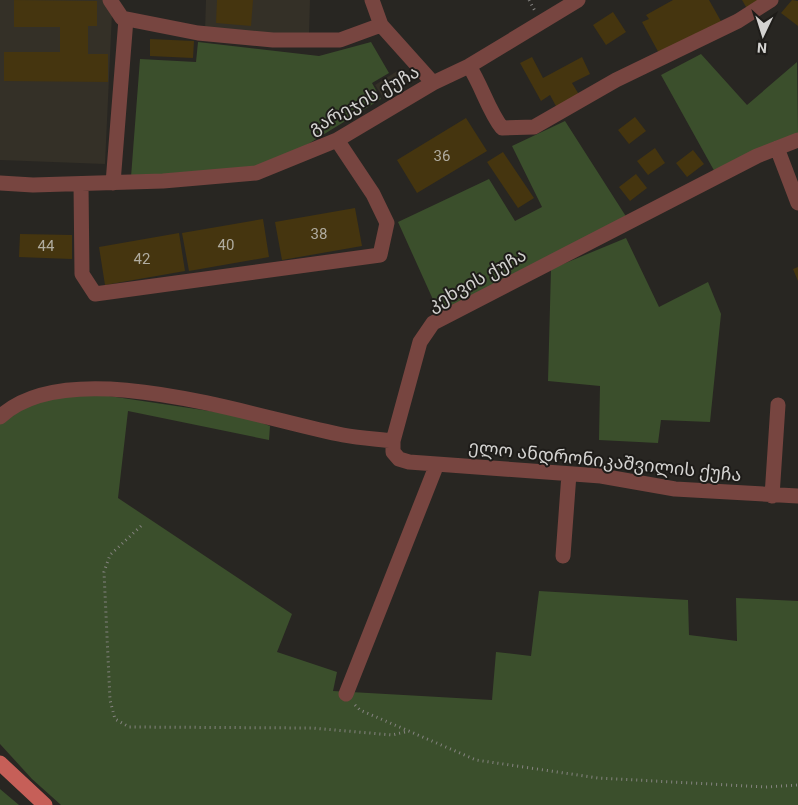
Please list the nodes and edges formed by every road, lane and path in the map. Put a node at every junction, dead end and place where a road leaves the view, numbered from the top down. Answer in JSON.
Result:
{"nodes":[{"id":1,"x":110,"y":0,"type":"edge"},
{"id":2,"x":372,"y":0,"type":"edge"},
{"id":3,"x":578,"y":0,"type":"edge"},
{"id":4,"x":771,"y":0,"type":"edge"},
{"id":5,"x":126,"y":19,"type":"junction"},
{"id":6,"x":381,"y":25,"type":"junction"},
{"id":7,"x":469,"y":66,"type":"junction"},
{"id":8,"x":433,"y":83,"type":"junction"},
{"id":9,"x":337,"y":140,"type":"junction"},
{"id":10,"x":798,"y":140,"type":"edge"},
{"id":11,"x":777,"y":148,"type":"junction"},
{"id":12,"x":0,"y":183,"type":"edge"},
{"id":13,"x":113,"y":183,"type":"junction"},
{"id":14,"x":81,"y":184,"type":"junction"},
{"id":15,"x":798,"y":203,"type":"edge"},
{"id":16,"x":778,"y":405,"type":"dead end"},
{"id":17,"x":0,"y":418,"type":"edge"},
{"id":18,"x":392,"y":441,"type":"junction"},
{"id":19,"x":437,"y":464,"type":"junction"},
{"id":20,"x":569,"y":474,"type":"junction"},
{"id":21,"x":772,"y":496,"type":"junction"},
{"id":22,"x":798,"y":496,"type":"edge"},
{"id":23,"x":141,"y":526,"type":"dead end"},
{"id":24,"x":563,"y":556,"type":"dead end"},
{"id":25,"x":346,"y":694,"type":"joint"},
{"id":26,"x":409,"y":731,"type":"junction"},
{"id":27,"x":0,"y":764,"type":"edge"},
{"id":28,"x":798,"y":785,"type":"edge"},
{"id":29,"x":45,"y":805,"type":"edge"}],
"edges":[{"from":1,"to":5,"type":"street"},
{"from":2,"to":6,"type":"street"},
{"from":3,"to":7,"type":"street","name":"გარეჯის ქუჩა"},
{"from":4,"to":7,"type":"street"},
{"from":5,"to":6,"type":"street"},
{"from":5,"to":13,"type":"street"},
{"from":6,"to":8,"type":"street"},
{"from":7,"to":8,"type":"street","name":"გარეჯის ქუჩა"},
{"from":8,"to":9,"type":"street","name":"გარეჯის ქუჩა"},
{"from":9,"to":13,"type":"street","name":"გარეჯის ქუჩა"},
{"from":9,"to":14,"type":"street"},
{"from":10,"to":11,"type":"street","name":"კეხვის ქუჩა"},
{"from":11,"to":15,"type":"street"},
{"from":11,"to":18,"type":"street","name":"კეხვის ქუჩა"},
{"from":12,"to":14,"type":"street","name":"გარეჯის ქუჩა"},
{"from":13,"to":14,"type":"street","name":"გარეჯის ქუჩა"},
{"from":16,"to":21,"type":"street"},
{"from":17,"to":18,"type":"street"},
{"from":18,"to":19,"type":"street","name":"ელო ანდრონიკაშვილის ქუჩა"},
{"from":19,"to":20,"type":"street","name":"ელო ანდრონიკაშვილის ქუჩა"},
{"from":19,"to":25,"type":"street"},
{"from":20,"to":21,"type":"street","name":"ელო ანდრონიკაშვილის ქუჩა"},
{"from":20,"to":24,"type":"street"},
{"from":21,"to":22,"type":"street","name":"ელო ანდრონიკაშვილის ქუჩა"},
{"from":23,"to":26,"type":"path"},
{"from":25,"to":26,"type":"path"},
{"from":26,"to":28,"type":"path"},
{"from":27,"to":29,"type":"main road"}]}
